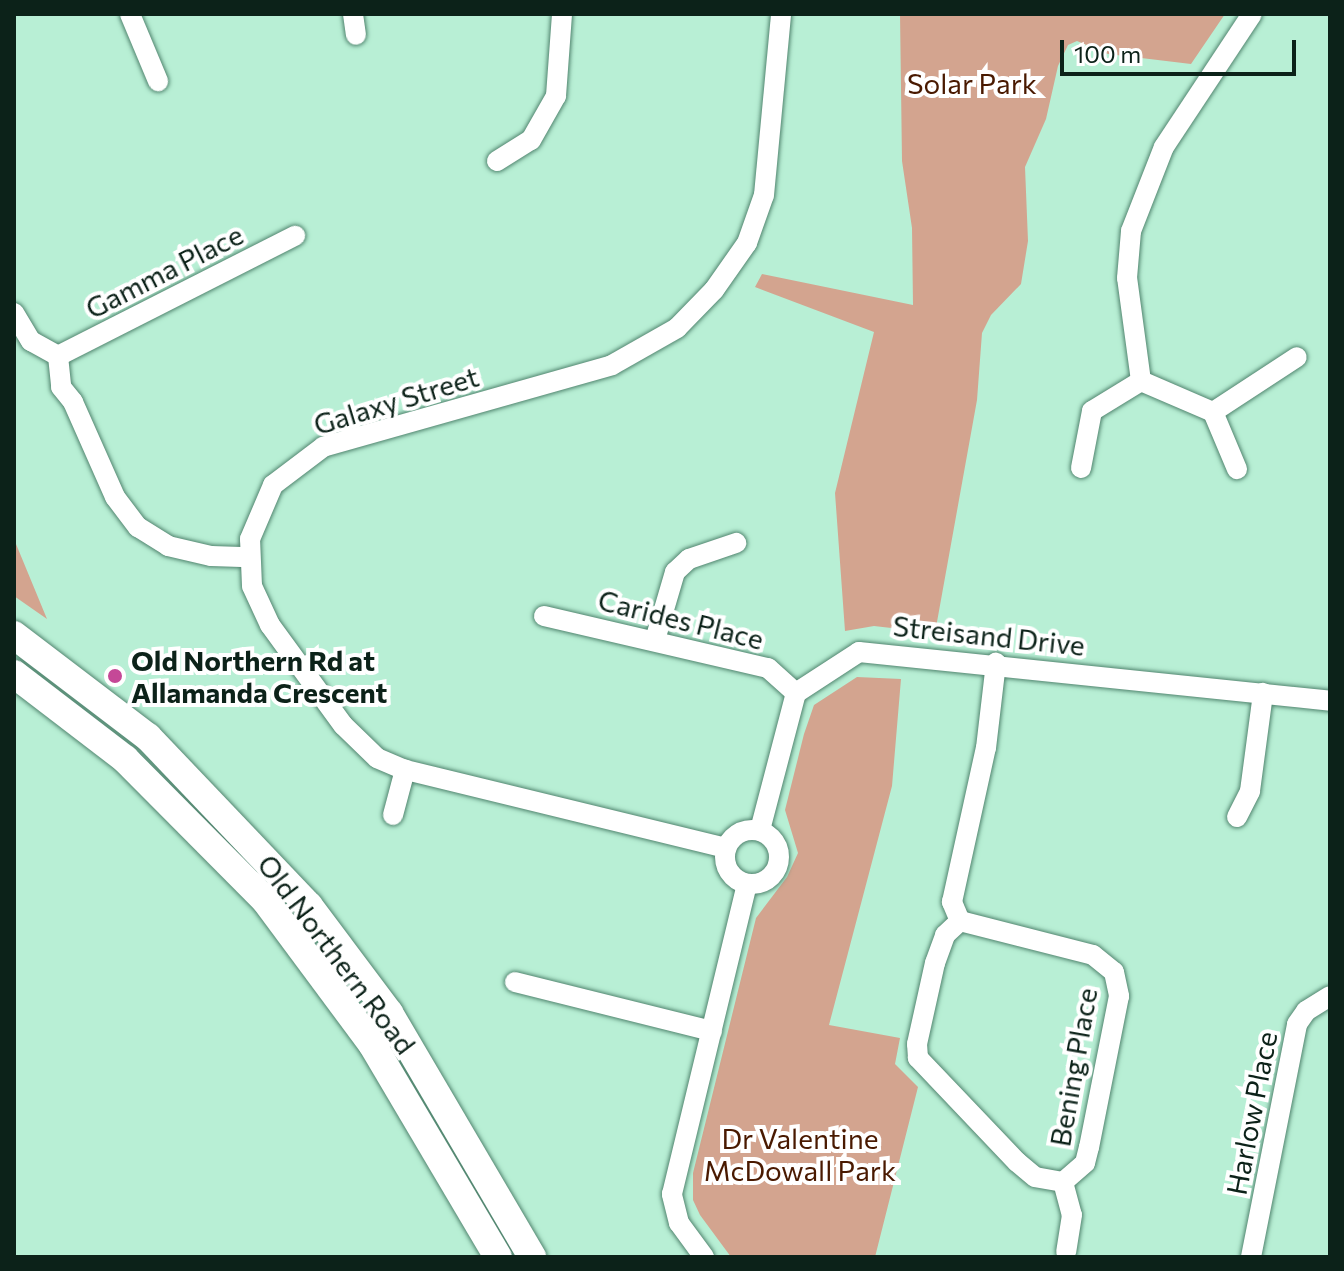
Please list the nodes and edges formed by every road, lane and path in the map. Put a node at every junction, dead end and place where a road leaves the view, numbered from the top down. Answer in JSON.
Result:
{"nodes":[{"id":1,"x":130,"y":14,"type":"edge"},
{"id":2,"x":562,"y":14,"type":"edge"},
{"id":3,"x":781,"y":14,"type":"edge"},
{"id":4,"x":1252,"y":14,"type":"edge"},
{"id":5,"x":158,"y":81,"type":"dead end"},
{"id":6,"x":497,"y":161,"type":"dead end"},
{"id":7,"x":295,"y":236,"type":"dead end"},
{"id":8,"x":14,"y":313,"type":"edge"},
{"id":9,"x":58,"y":356,"type":"junction"},
{"id":10,"x":1297,"y":357,"type":"dead end"},
{"id":11,"x":1141,"y":381,"type":"junction"},
{"id":12,"x":1213,"y":412,"type":"junction"},
{"id":13,"x":1081,"y":468,"type":"dead end"},
{"id":14,"x":1237,"y":469,"type":"dead end"},
{"id":15,"x":736,"y":543,"type":"dead end"},
{"id":16,"x":249,"y":557,"type":"junction"},
{"id":17,"x":544,"y":616,"type":"dead end"},
{"id":18,"x":14,"y":635,"type":"edge"},
{"id":19,"x":655,"y":640,"type":"junction"},
{"id":20,"x":996,"y":663,"type":"junction"},
{"id":21,"x":14,"y":674,"type":"edge"},
{"id":22,"x":796,"y":693,"type":"junction"},
{"id":23,"x":1263,"y":693,"type":"junction"},
{"id":24,"x":1330,"y":701,"type":"edge"},
{"id":25,"x":405,"y":770,"type":"junction"},
{"id":26,"x":393,"y":815,"type":"dead end"},
{"id":27,"x":1237,"y":817,"type":"dead end"},
{"id":28,"x":760,"y":830,"type":"junction"},
{"id":29,"x":726,"y":848,"type":"junction"},
{"id":30,"x":747,"y":884,"type":"junction"},
{"id":31,"x":960,"y":921,"type":"junction"},
{"id":32,"x":515,"y":982,"type":"dead end"},
{"id":33,"x":1330,"y":996,"type":"edge"},
{"id":34,"x":712,"y":1031,"type":"junction"},
{"id":35,"x":1063,"y":1182,"type":"junction"},
{"id":36,"x":1066,"y":1252,"type":"dead end"},
{"id":37,"x":498,"y":1257,"type":"edge"},
{"id":38,"x":532,"y":1257,"type":"edge"},
{"id":39,"x":704,"y":1257,"type":"edge"},
{"id":40,"x":1251,"y":1257,"type":"edge"}],
"edges":[{"from":1,"to":5,"type":"street"},
{"from":2,"to":6,"type":"street"},
{"from":3,"to":16,"type":"street","name":"Galaxy Street"},
{"from":4,"to":11,"type":"street"},
{"from":7,"to":9,"type":"street","name":"Gamma Place"},
{"from":8,"to":9,"type":"street"},
{"from":9,"to":16,"type":"street"},
{"from":10,"to":12,"type":"street"},
{"from":11,"to":12,"type":"street"},
{"from":11,"to":13,"type":"street"},
{"from":12,"to":14,"type":"street"},
{"from":15,"to":19,"type":"street"},
{"from":16,"to":25,"type":"street","name":"Galaxy Street"},
{"from":17,"to":19,"type":"street","name":"Carides Place"},
{"from":18,"to":38,"type":"highway","name":"Old Northern Road"},
{"from":19,"to":22,"type":"street","name":"Carides Place"},
{"from":20,"to":22,"type":"street","name":"Streisand Drive"},
{"from":20,"to":23,"type":"street","name":"Streisand Drive"},
{"from":20,"to":31,"type":"street"},
{"from":21,"to":37,"type":"highway","name":"Old Northern Road"},
{"from":22,"to":28,"type":"street"},
{"from":23,"to":24,"type":"street","name":"Streisand Drive"},
{"from":23,"to":27,"type":"street"},
{"from":25,"to":26,"type":"street"},
{"from":25,"to":29,"type":"street","name":"Galaxy Street"},
{"from":28,"to":29,"type":"street"},
{"from":28,"to":30,"type":"street"},
{"from":29,"to":30,"type":"street"},
{"from":30,"to":34,"type":"street"},
{"from":31,"to":35,"type":"street","name":"Bening Place"},
{"from":31,"to":35,"type":"street","name":"Bening Place"},
{"from":32,"to":34,"type":"street"},
{"from":33,"to":40,"type":"street","name":"Harlow Place"},
{"from":34,"to":39,"type":"street"},
{"from":35,"to":36,"type":"street","name":"Bening Place"}]}
